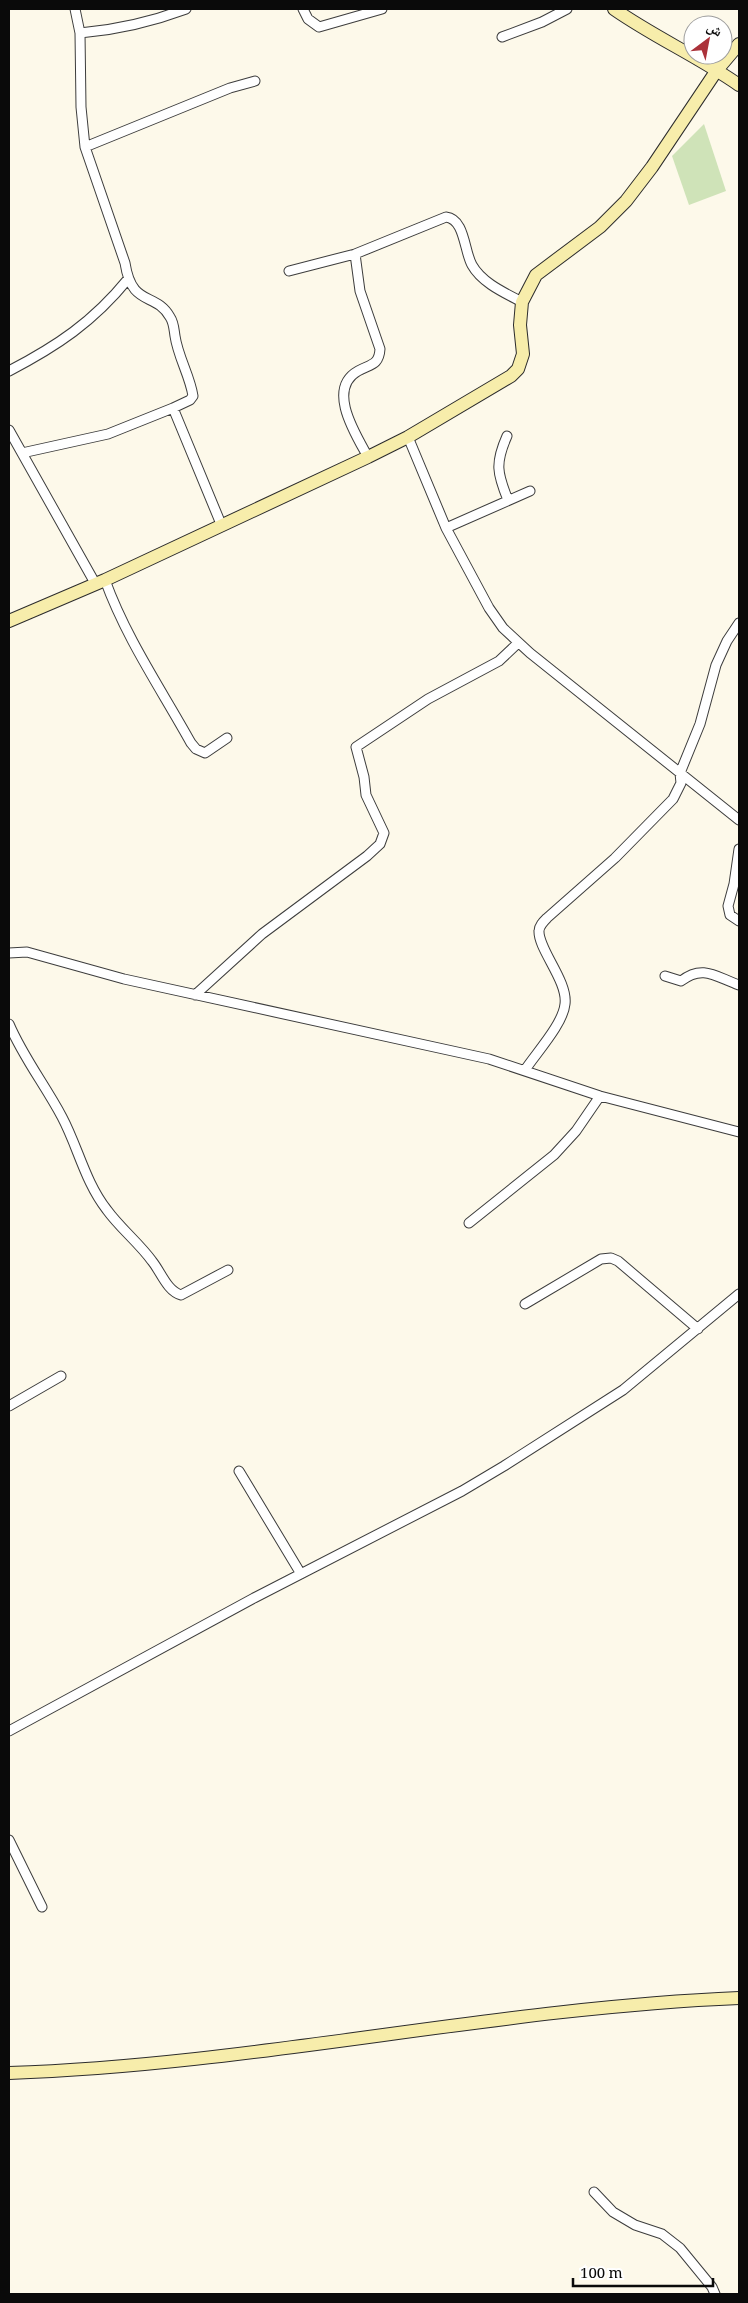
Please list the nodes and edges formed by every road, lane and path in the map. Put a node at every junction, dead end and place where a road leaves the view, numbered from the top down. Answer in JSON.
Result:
{"nodes":[{"id":1,"x":75,"y":9,"type":"edge"},
{"id":2,"x":186,"y":9,"type":"edge"},
{"id":3,"x":304,"y":9,"type":"edge"},
{"id":4,"x":382,"y":9,"type":"edge"},
{"id":5,"x":567,"y":9,"type":"edge"},
{"id":6,"x":614,"y":9,"type":"edge"},
{"id":7,"x":80,"y":33,"type":"junction"},
{"id":8,"x":502,"y":37,"type":"dead end"},
{"id":9,"x":739,"y":44,"type":"edge"},
{"id":10,"x":717,"y":70,"type":"junction"},
{"id":11,"x":255,"y":81,"type":"dead end"},
{"id":12,"x":739,"y":85,"type":"edge"},
{"id":13,"x":85,"y":147,"type":"junction"},
{"id":14,"x":354,"y":254,"type":"junction"},
{"id":15,"x":289,"y":271,"type":"dead end"},
{"id":16,"x":128,"y":279,"type":"junction"},
{"id":17,"x":522,"y":302,"type":"junction"},
{"id":18,"x":9,"y":371,"type":"edge"},
{"id":19,"x":173,"y":408,"type":"junction"},
{"id":20,"x":9,"y":430,"type":"edge"},
{"id":21,"x":507,"y":436,"type":"dead end"},
{"id":22,"x":408,"y":437,"type":"junction"},
{"id":23,"x":22,"y":453,"type":"junction"},
{"id":24,"x":368,"y":457,"type":"junction"},
{"id":25,"x":530,"y":491,"type":"dead end"},
{"id":26,"x":508,"y":500,"type":"junction"},
{"id":27,"x":221,"y":524,"type":"junction"},
{"id":28,"x":446,"y":528,"type":"junction"},
{"id":29,"x":100,"y":581,"type":"junction"},
{"id":30,"x":9,"y":621,"type":"edge"},
{"id":31,"x":739,"y":623,"type":"edge"},
{"id":32,"x":518,"y":643,"type":"junction"},
{"id":33,"x":227,"y":738,"type":"dead end"},
{"id":34,"x":680,"y":772,"type":"junction"},
{"id":35,"x":739,"y":820,"type":"edge"},
{"id":36,"x":739,"y":849,"type":"edge"},
{"id":37,"x":739,"y":921,"type":"edge"},
{"id":38,"x":9,"y":952,"type":"edge"},
{"id":39,"x":665,"y":976,"type":"dead end"},
{"id":40,"x":739,"y":985,"type":"edge"},
{"id":41,"x":195,"y":995,"type":"junction"},
{"id":42,"x":9,"y":1024,"type":"edge"},
{"id":43,"x":525,"y":1070,"type":"junction"},
{"id":44,"x":600,"y":1096,"type":"junction"},
{"id":45,"x":739,"y":1132,"type":"edge"},
{"id":46,"x":469,"y":1223,"type":"dead end"},
{"id":47,"x":228,"y":1270,"type":"dead end"},
{"id":48,"x":739,"y":1294,"type":"edge"},
{"id":49,"x":525,"y":1304,"type":"dead end"},
{"id":50,"x":698,"y":1329,"type":"junction"},
{"id":51,"x":61,"y":1376,"type":"dead end"},
{"id":52,"x":9,"y":1406,"type":"edge"},
{"id":53,"x":239,"y":1471,"type":"dead end"},
{"id":54,"x":301,"y":1574,"type":"junction"},
{"id":55,"x":9,"y":1731,"type":"edge"},
{"id":56,"x":9,"y":1840,"type":"edge"},
{"id":57,"x":42,"y":1907,"type":"dead end"},
{"id":58,"x":739,"y":1998,"type":"edge"},
{"id":59,"x":9,"y":2073,"type":"edge"},
{"id":60,"x":594,"y":2192,"type":"dead end"},
{"id":61,"x":715,"y":2294,"type":"edge"}],
"edges":[{"from":1,"to":7,"type":"street"},
{"from":2,"to":7,"type":"street"},
{"from":3,"to":4,"type":"street"},
{"from":5,"to":8,"type":"street"},
{"from":6,"to":10,"type":"street"},
{"from":7,"to":13,"type":"street"},
{"from":9,"to":10,"type":"street"},
{"from":10,"to":12,"type":"street"},
{"from":10,"to":17,"type":"street"},
{"from":11,"to":13,"type":"street"},
{"from":13,"to":16,"type":"street"},
{"from":14,"to":15,"type":"street"},
{"from":14,"to":17,"type":"street"},
{"from":14,"to":24,"type":"street"},
{"from":16,"to":18,"type":"street"},
{"from":16,"to":19,"type":"street"},
{"from":17,"to":22,"type":"street"},
{"from":19,"to":23,"type":"street"},
{"from":19,"to":27,"type":"street"},
{"from":20,"to":23,"type":"street"},
{"from":21,"to":26,"type":"street"},
{"from":22,"to":24,"type":"street"},
{"from":22,"to":28,"type":"street"},
{"from":23,"to":29,"type":"street"},
{"from":24,"to":27,"type":"street"},
{"from":25,"to":26,"type":"street"},
{"from":26,"to":28,"type":"street"},
{"from":27,"to":29,"type":"street"},
{"from":28,"to":32,"type":"street"},
{"from":29,"to":30,"type":"street"},
{"from":29,"to":33,"type":"street"},
{"from":31,"to":34,"type":"street"},
{"from":32,"to":34,"type":"street"},
{"from":32,"to":41,"type":"street"},
{"from":34,"to":35,"type":"street"},
{"from":34,"to":43,"type":"street"},
{"from":36,"to":37,"type":"street"},
{"from":38,"to":41,"type":"street"},
{"from":39,"to":40,"type":"street"},
{"from":41,"to":43,"type":"street"},
{"from":42,"to":47,"type":"street"},
{"from":43,"to":44,"type":"street"},
{"from":44,"to":45,"type":"street"},
{"from":44,"to":46,"type":"street"},
{"from":48,"to":50,"type":"street"},
{"from":49,"to":50,"type":"street"},
{"from":50,"to":54,"type":"street"},
{"from":51,"to":52,"type":"street"},
{"from":53,"to":54,"type":"street"},
{"from":54,"to":55,"type":"street"},
{"from":56,"to":57,"type":"street"},
{"from":58,"to":59,"type":"street"},
{"from":60,"to":61,"type":"street"}]}
